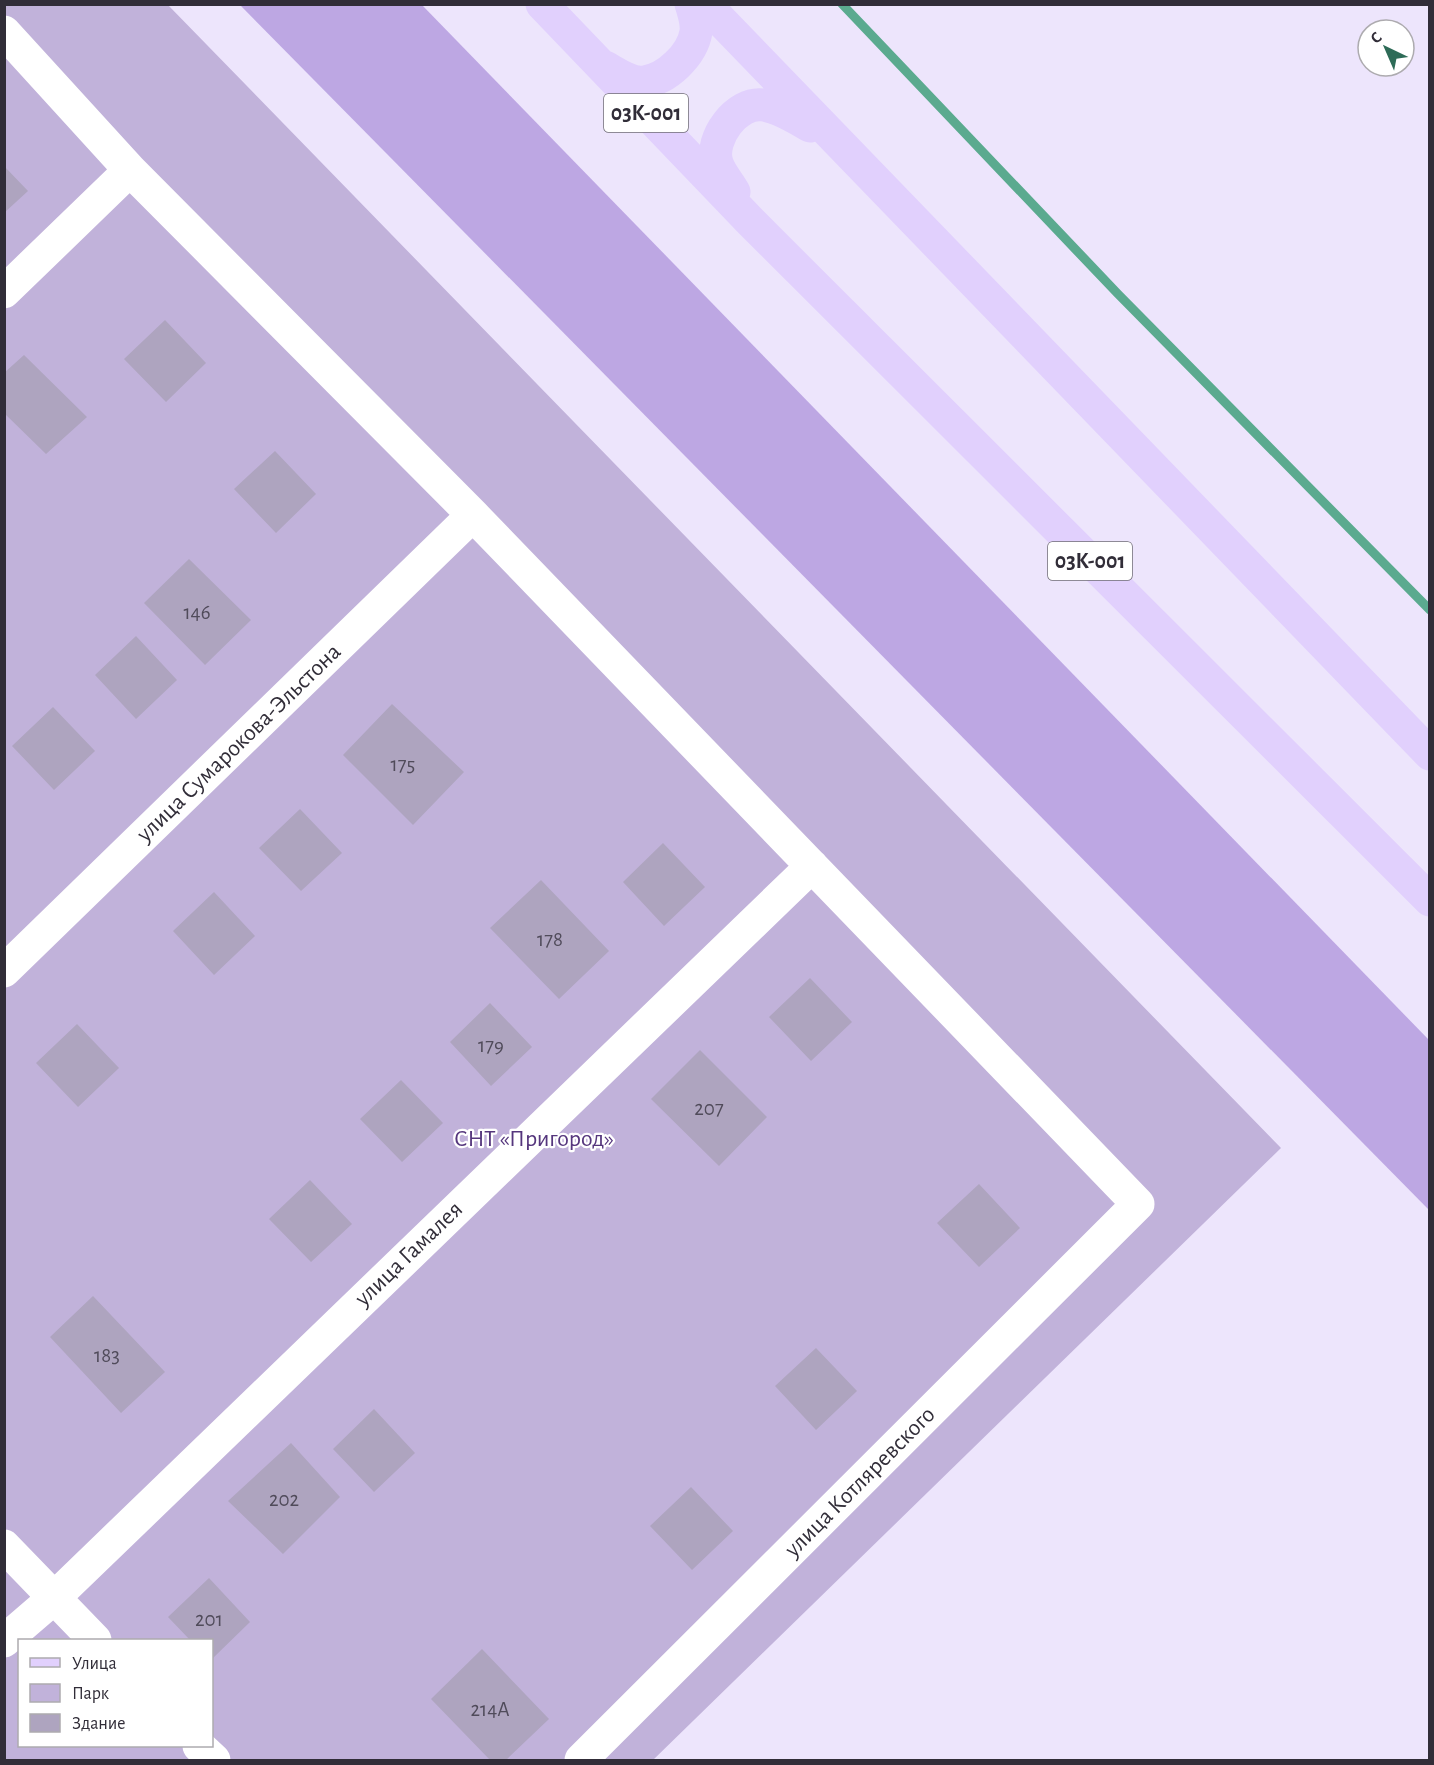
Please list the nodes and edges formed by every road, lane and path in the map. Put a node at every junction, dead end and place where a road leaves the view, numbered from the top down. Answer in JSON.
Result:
{"nodes":[{"id":1,"x":542,"y":4,"type":"edge"},
{"id":2,"x":691,"y":4,"type":"edge"},
{"id":3,"x":705,"y":4,"type":"edge"},
{"id":4,"x":4,"y":32,"type":"edge"},
{"id":5,"x":596,"y":62,"type":"junction"},
{"id":6,"x":833,"y":138,"type":"junction"},
{"id":7,"x":130,"y":170,"type":"junction"},
{"id":8,"x":751,"y":222,"type":"junction"},
{"id":9,"x":4,"y":292,"type":"edge"},
{"id":10,"x":473,"y":515,"type":"junction"},
{"id":11,"x":1430,"y":754,"type":"edge"},
{"id":12,"x":812,"y":866,"type":"junction"},
{"id":13,"x":1430,"y":900,"type":"edge"},
{"id":14,"x":4,"y":971,"type":"edge"},
{"id":15,"x":4,"y":1546,"type":"edge"},
{"id":16,"x":54,"y":1598,"type":"junction"},
{"id":17,"x":93,"y":1639,"type":"edge"},
{"id":18,"x":4,"y":1641,"type":"edge"},
{"id":19,"x":200,"y":1747,"type":"edge"},
{"id":20,"x":214,"y":1761,"type":"edge"},
{"id":21,"x":581,"y":1761,"type":"edge"}],
"edges":[{"from":1,"to":5,"type":"main road","number":"03К-001"},
{"from":2,"to":5,"type":"main road","number":"03К-001"},
{"from":3,"to":6,"type":"main road","number":"03К-001"},
{"from":4,"to":7,"type":"street"},
{"from":5,"to":8,"type":"main road","number":"03К-001"},
{"from":6,"to":8,"type":"main road","number":"03К-001"},
{"from":6,"to":11,"type":"main road","number":"03К-001"},
{"from":7,"to":9,"type":"street"},
{"from":7,"to":10,"type":"street"},
{"from":8,"to":13,"type":"main road","number":"03К-001"},
{"from":10,"to":12,"type":"street"},
{"from":10,"to":14,"type":"street","name":"улица Сумарокова-Эльстона"},
{"from":12,"to":16,"type":"street","name":"улица Гамалея"},
{"from":12,"to":21,"type":"street","name":"улица Котляревского"},
{"from":15,"to":16,"type":"street"},
{"from":16,"to":17,"type":"street"},
{"from":16,"to":18,"type":"street","name":"улица Гамалея"},
{"from":19,"to":20,"type":"street"}]}
